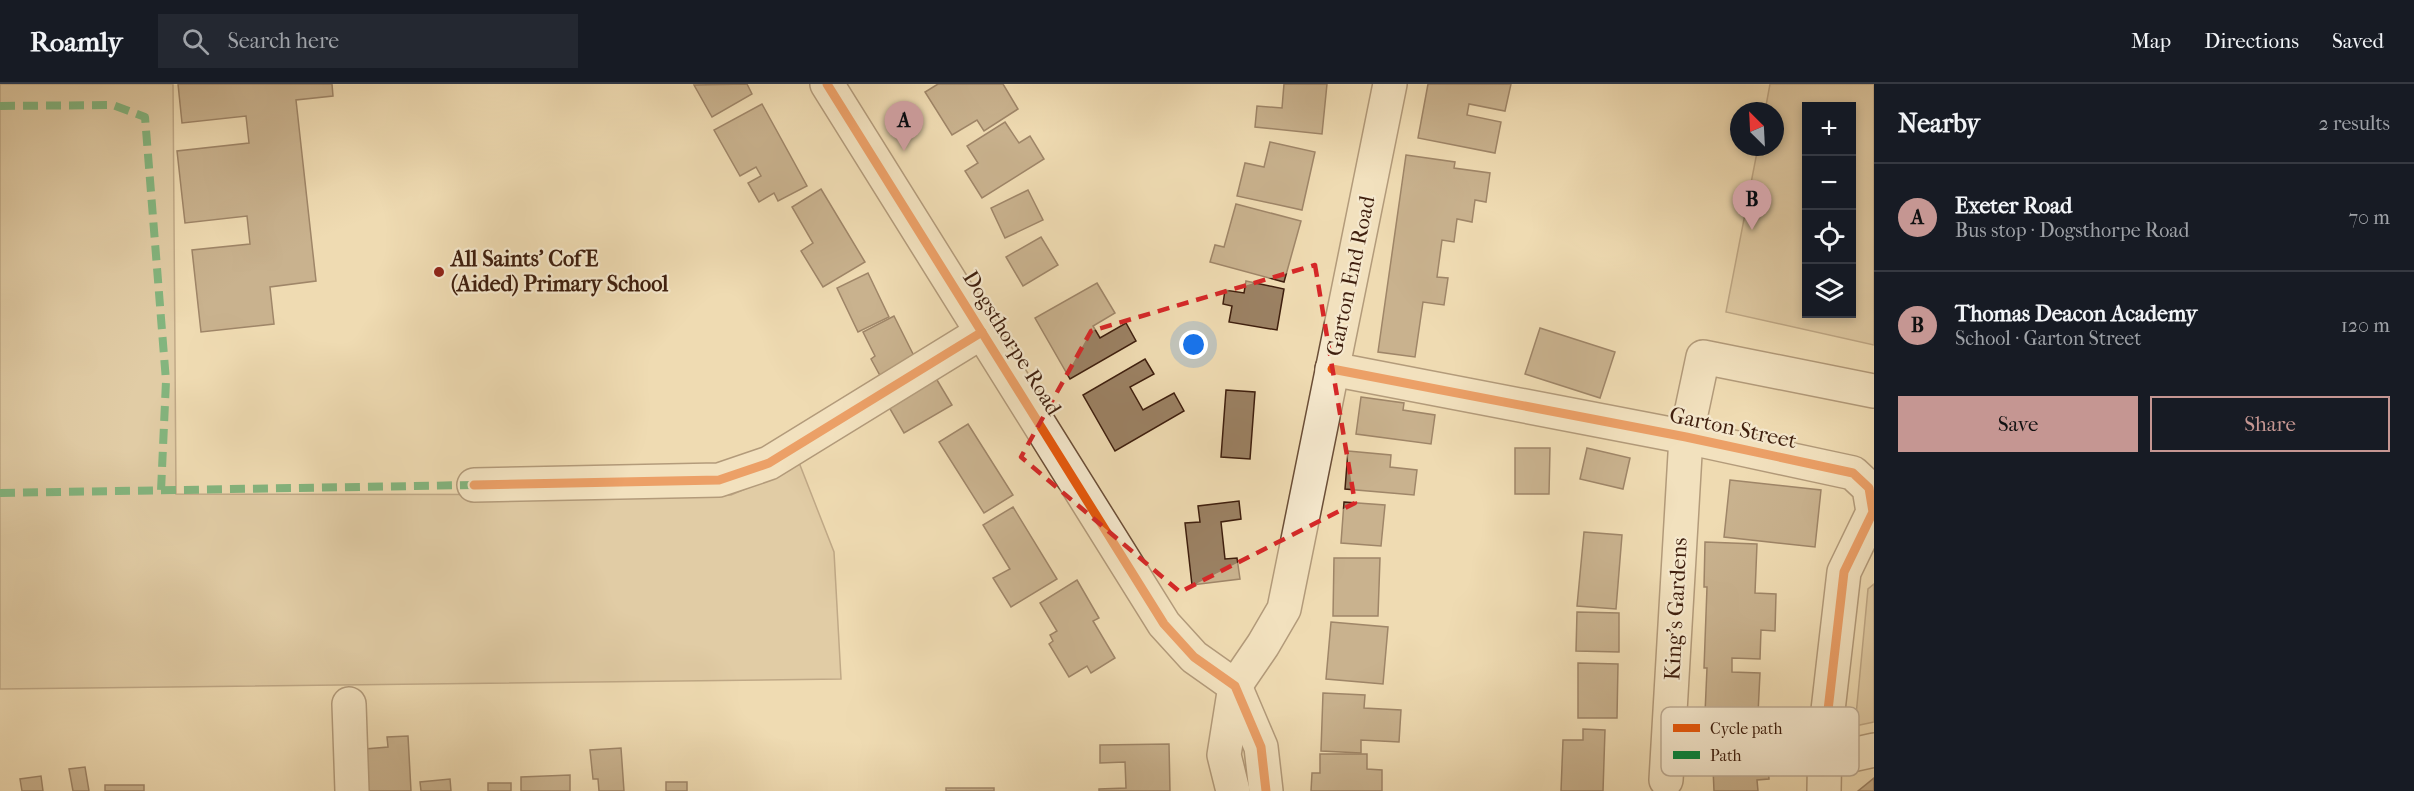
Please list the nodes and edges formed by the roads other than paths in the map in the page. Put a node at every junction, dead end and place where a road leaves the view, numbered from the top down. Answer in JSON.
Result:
{"nodes":[{"id":1,"x":827,"y":84,"type":"edge"},
{"id":2,"x":1390,"y":84,"type":"edge"},
{"id":3,"x":982,"y":332,"type":"junction"},
{"id":4,"x":1332,"y":369,"type":"junction"},
{"id":5,"x":1874,"y":391,"type":"edge"},
{"id":6,"x":1686,"y":437,"type":"junction"},
{"id":7,"x":474,"y":485,"type":"dead end"},
{"id":8,"x":1871,"y":488,"type":"edge"},
{"id":9,"x":1235,"y":686,"type":"junction"},
{"id":10,"x":349,"y":704,"type":"dead end"},
{"id":11,"x":1670,"y":707,"type":"edge"},
{"id":12,"x":1830,"y":707,"type":"edge"},
{"id":13,"x":1874,"y":750,"type":"edge"},
{"id":14,"x":1859,"y":754,"type":"edge"},
{"id":15,"x":1666,"y":776,"type":"edge"},
{"id":16,"x":1666,"y":780,"type":"dead end"},
{"id":17,"x":352,"y":791,"type":"edge"},
{"id":18,"x":1233,"y":791,"type":"edge"},
{"id":19,"x":1266,"y":791,"type":"edge"}],
"edges":[{"from":1,"to":3,"type":"street","name":"Dogsthorpe Road"},
{"from":2,"to":4,"type":"street","name":"Garton End Road"},
{"from":3,"to":7,"type":"street"},
{"from":3,"to":9,"type":"street","name":"Dogsthorpe Road"},
{"from":4,"to":6,"type":"street","name":"Garton Street"},
{"from":4,"to":9,"type":"street","name":"Garton End Road"},
{"from":5,"to":6,"type":"street","name":"King's Gardens"},
{"from":6,"to":8,"type":"street","name":"Garton Street"},
{"from":6,"to":11,"type":"street","name":"King's Gardens"},
{"from":8,"to":12,"type":"street","name":"Garton Street"},
{"from":9,"to":18,"type":"street"},
{"from":9,"to":19,"type":"street"},
{"from":10,"to":17,"type":"street"},
{"from":13,"to":14,"type":"street"},
{"from":15,"to":16,"type":"street","name":"King's Gardens"}]}
